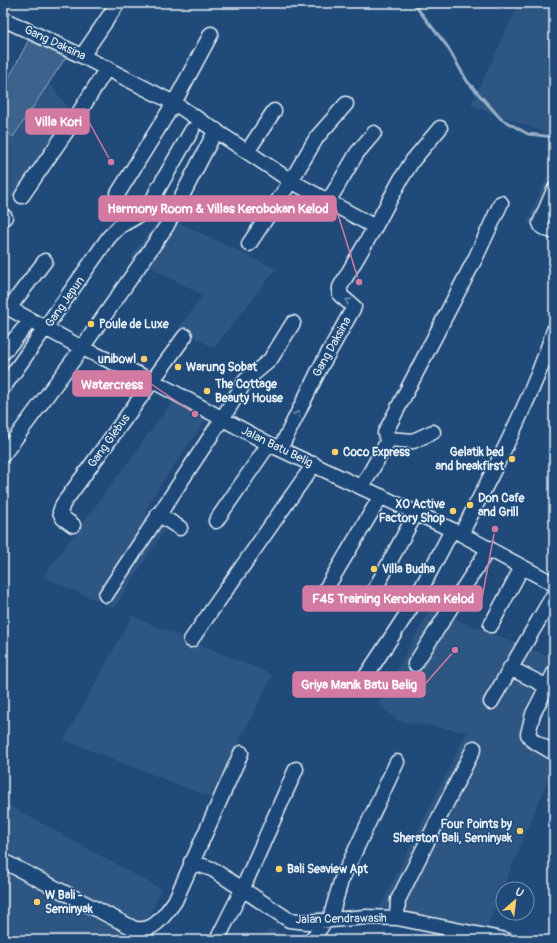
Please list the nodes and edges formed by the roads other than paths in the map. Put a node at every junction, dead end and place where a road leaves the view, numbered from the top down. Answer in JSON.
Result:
{"nodes":[{"id":1,"x":118,"y":3,"type":"edge"},
{"id":2,"x":3,"y":19,"type":"edge"},
{"id":3,"x":211,"y":34,"type":"dead end"},
{"id":4,"x":82,"y":56,"type":"junction"},
{"id":5,"x":107,"y":68,"type":"junction"},
{"id":6,"x":174,"y":103,"type":"junction"},
{"id":7,"x":346,"y":104,"type":"dead end"},
{"id":8,"x":274,"y":112,"type":"dead end"},
{"id":9,"x":440,"y":128,"type":"dead end"},
{"id":10,"x":192,"y":130,"type":"dead end"},
{"id":11,"x":216,"y":130,"type":"junction"},
{"id":12,"x":374,"y":133,"type":"dead end"},
{"id":13,"x":247,"y":152,"type":"junction"},
{"id":14,"x":291,"y":181,"type":"junction"},
{"id":15,"x":554,"y":190,"type":"edge"},
{"id":16,"x":117,"y":194,"type":"dead end"},
{"id":17,"x":22,"y":196,"type":"dead end"},
{"id":18,"x":328,"y":202,"type":"junction"},
{"id":19,"x":501,"y":203,"type":"dead end"},
{"id":20,"x":376,"y":227,"type":"junction"},
{"id":21,"x":554,"y":232,"type":"edge"},
{"id":22,"x":249,"y":244,"type":"dead end"},
{"id":23,"x":45,"y":261,"type":"dead end"},
{"id":24,"x":6,"y":307,"type":"edge"},
{"id":25,"x":30,"y":321,"type":"junction"},
{"id":26,"x":294,"y":323,"type":"dead end"},
{"id":27,"x":46,"y":329,"type":"junction"},
{"id":28,"x":554,"y":330,"type":"edge"},
{"id":29,"x":185,"y":336,"type":"dead end"},
{"id":30,"x":82,"y":348,"type":"junction"},
{"id":31,"x":3,"y":353,"type":"edge"},
{"id":32,"x":153,"y":381,"type":"junction"},
{"id":33,"x":3,"y":388,"type":"edge"},
{"id":34,"x":222,"y":419,"type":"junction"},
{"id":35,"x":433,"y":432,"type":"dead end"},
{"id":36,"x":389,"y":439,"type":"junction"},
{"id":37,"x":274,"y":446,"type":"junction"},
{"id":38,"x":3,"y":455,"type":"edge"},
{"id":39,"x":314,"y":464,"type":"junction"},
{"id":40,"x":362,"y":487,"type":"junction"},
{"id":41,"x":381,"y":496,"type":"junction"},
{"id":42,"x":416,"y":513,"type":"junction"},
{"id":43,"x":158,"y":514,"type":"junction"},
{"id":44,"x":216,"y":520,"type":"dead end"},
{"id":45,"x":73,"y":525,"type":"dead end"},
{"id":46,"x":180,"y":528,"type":"dead end"},
{"id":47,"x":457,"y":532,"type":"junction"},
{"id":48,"x":489,"y":548,"type":"junction"},
{"id":49,"x":522,"y":567,"type":"junction"},
{"id":50,"x":554,"y":584,"type":"edge"},
{"id":51,"x":327,"y":586,"type":"dead end"},
{"id":52,"x":375,"y":589,"type":"dead end"},
{"id":53,"x":554,"y":594,"type":"edge"},
{"id":54,"x":106,"y":595,"type":"dead end"},
{"id":55,"x":491,"y":625,"type":"dead end"},
{"id":56,"x":191,"y":640,"type":"dead end"},
{"id":57,"x":415,"y":664,"type":"dead end"},
{"id":58,"x":510,"y":668,"type":"junction"},
{"id":59,"x":364,"y":679,"type":"dead end"},
{"id":60,"x":552,"y":683,"type":"edge"},
{"id":61,"x":491,"y":702,"type":"dead end"},
{"id":62,"x":474,"y":748,"type":"dead end"},
{"id":63,"x":241,"y":753,"type":"dead end"},
{"id":64,"x":554,"y":753,"type":"edge"},
{"id":65,"x":397,"y":762,"type":"dead end"},
{"id":66,"x":296,"y":769,"type":"dead end"},
{"id":67,"x":3,"y":861,"type":"edge"},
{"id":68,"x":191,"y":862,"type":"junction"},
{"id":69,"x":243,"y":888,"type":"junction"},
{"id":70,"x":397,"y":918,"type":"junction"},
{"id":71,"x":328,"y":920,"type":"junction"},
{"id":72,"x":219,"y":936,"type":"dead end"},
{"id":73,"x":489,"y":938,"type":"edge"},
{"id":74,"x":312,"y":940,"type":"edge"},
{"id":75,"x":506,"y":940,"type":"edge"}],
"edges":[{"from":1,"to":4,"type":"street"},
{"from":2,"to":4,"type":"street","name":"Gang Daksina"},
{"from":3,"to":6,"type":"street"},
{"from":4,"to":5,"type":"street","name":"Gang Daksina"},
{"from":5,"to":6,"type":"street","name":"Gang Daksina"},
{"from":5,"to":17,"type":"street"},
{"from":6,"to":11,"type":"street","name":"Gang Daksina"},
{"from":6,"to":16,"type":"street"},
{"from":7,"to":14,"type":"street"},
{"from":8,"to":13,"type":"street"},
{"from":9,"to":20,"type":"street"},
{"from":10,"to":27,"type":"street","name":"Gang Jepun"},
{"from":11,"to":13,"type":"street","name":"Gang Daksina"},
{"from":11,"to":30,"type":"street"},
{"from":12,"to":18,"type":"street"},
{"from":13,"to":14,"type":"street","name":"Gang Daksina"},
{"from":14,"to":18,"type":"street","name":"Gang Daksina"},
{"from":14,"to":22,"type":"street"},
{"from":15,"to":21,"type":"street"},
{"from":18,"to":20,"type":"street","name":"Gang Daksina"},
{"from":19,"to":36,"type":"street"},
{"from":37,"to":20,"type":"street","name":"Gang Daksina","one_way":true},
{"from":23,"to":24,"type":"street"},
{"from":24,"to":25,"type":"street","name":"Jalan Batu Belig"},
{"from":25,"to":27,"type":"street","name":"Jalan Batu Belig"},
{"from":25,"to":31,"type":"street"},
{"from":26,"to":34,"type":"street"},
{"from":27,"to":30,"type":"street","name":"Jalan Batu Belig"},
{"from":27,"to":33,"type":"street","name":"Gang Jepun"},
{"from":28,"to":47,"type":"street"},
{"from":29,"to":32,"type":"street","name":"Gang Glebus"},
{"from":30,"to":32,"type":"street","name":"Jalan Batu Belig"},
{"from":30,"to":38,"type":"street"},
{"from":32,"to":34,"type":"street","name":"Jalan Batu Belig"},
{"from":32,"to":45,"type":"street","name":"Gang Glebus"},
{"from":34,"to":37,"type":"street","name":"Jalan Batu Belig"},
{"from":34,"to":43,"type":"street"},
{"from":35,"to":36,"type":"street"},
{"from":36,"to":40,"type":"street"},
{"from":37,"to":39,"type":"street","name":"Jalan Batu Belig"},
{"from":37,"to":44,"type":"street"},
{"from":39,"to":40,"type":"street","name":"Jalan Batu Belig"},
{"from":39,"to":56,"type":"street"},
{"from":40,"to":41,"type":"street","name":"Jalan Batu Belig"},
{"from":41,"to":42,"type":"street","name":"Jalan Batu Belig"},
{"from":41,"to":51,"type":"street"},
{"from":42,"to":47,"type":"street","name":"Jalan Batu Belig"},
{"from":42,"to":52,"type":"street"},
{"from":43,"to":46,"type":"street"},
{"from":43,"to":54,"type":"street"},
{"from":47,"to":48,"type":"street","name":"Jalan Batu Belig"},
{"from":47,"to":59,"type":"street"},
{"from":48,"to":49,"type":"street","name":"Jalan Batu Belig"},
{"from":48,"to":57,"type":"street"},
{"from":49,"to":50,"type":"street","name":"Jalan Batu Belig"},
{"from":49,"to":55,"type":"street"},
{"from":53,"to":58,"type":"street"},
{"from":58,"to":60,"type":"street"},
{"from":58,"to":61,"type":"street"},
{"from":60,"to":64,"type":"street"},
{"from":62,"to":70,"type":"street"},
{"from":63,"to":68,"type":"street"},
{"from":65,"to":71,"type":"street"},
{"from":66,"to":69,"type":"street"},
{"from":67,"to":68,"type":"street"},
{"from":68,"to":69,"type":"street","name":"Jalan Cendrawasih"},
{"from":69,"to":71,"type":"street","name":"Jalan Cendrawasih"},
{"from":69,"to":72,"type":"street"},
{"from":70,"to":71,"type":"street","name":"Jalan Cendrawasih"},
{"from":70,"to":73,"type":"street","name":"Jalan Cendrawasih"},
{"from":71,"to":74,"type":"street"},
{"from":73,"to":75,"type":"street","name":"Jalan Cendrawasih"}]}
